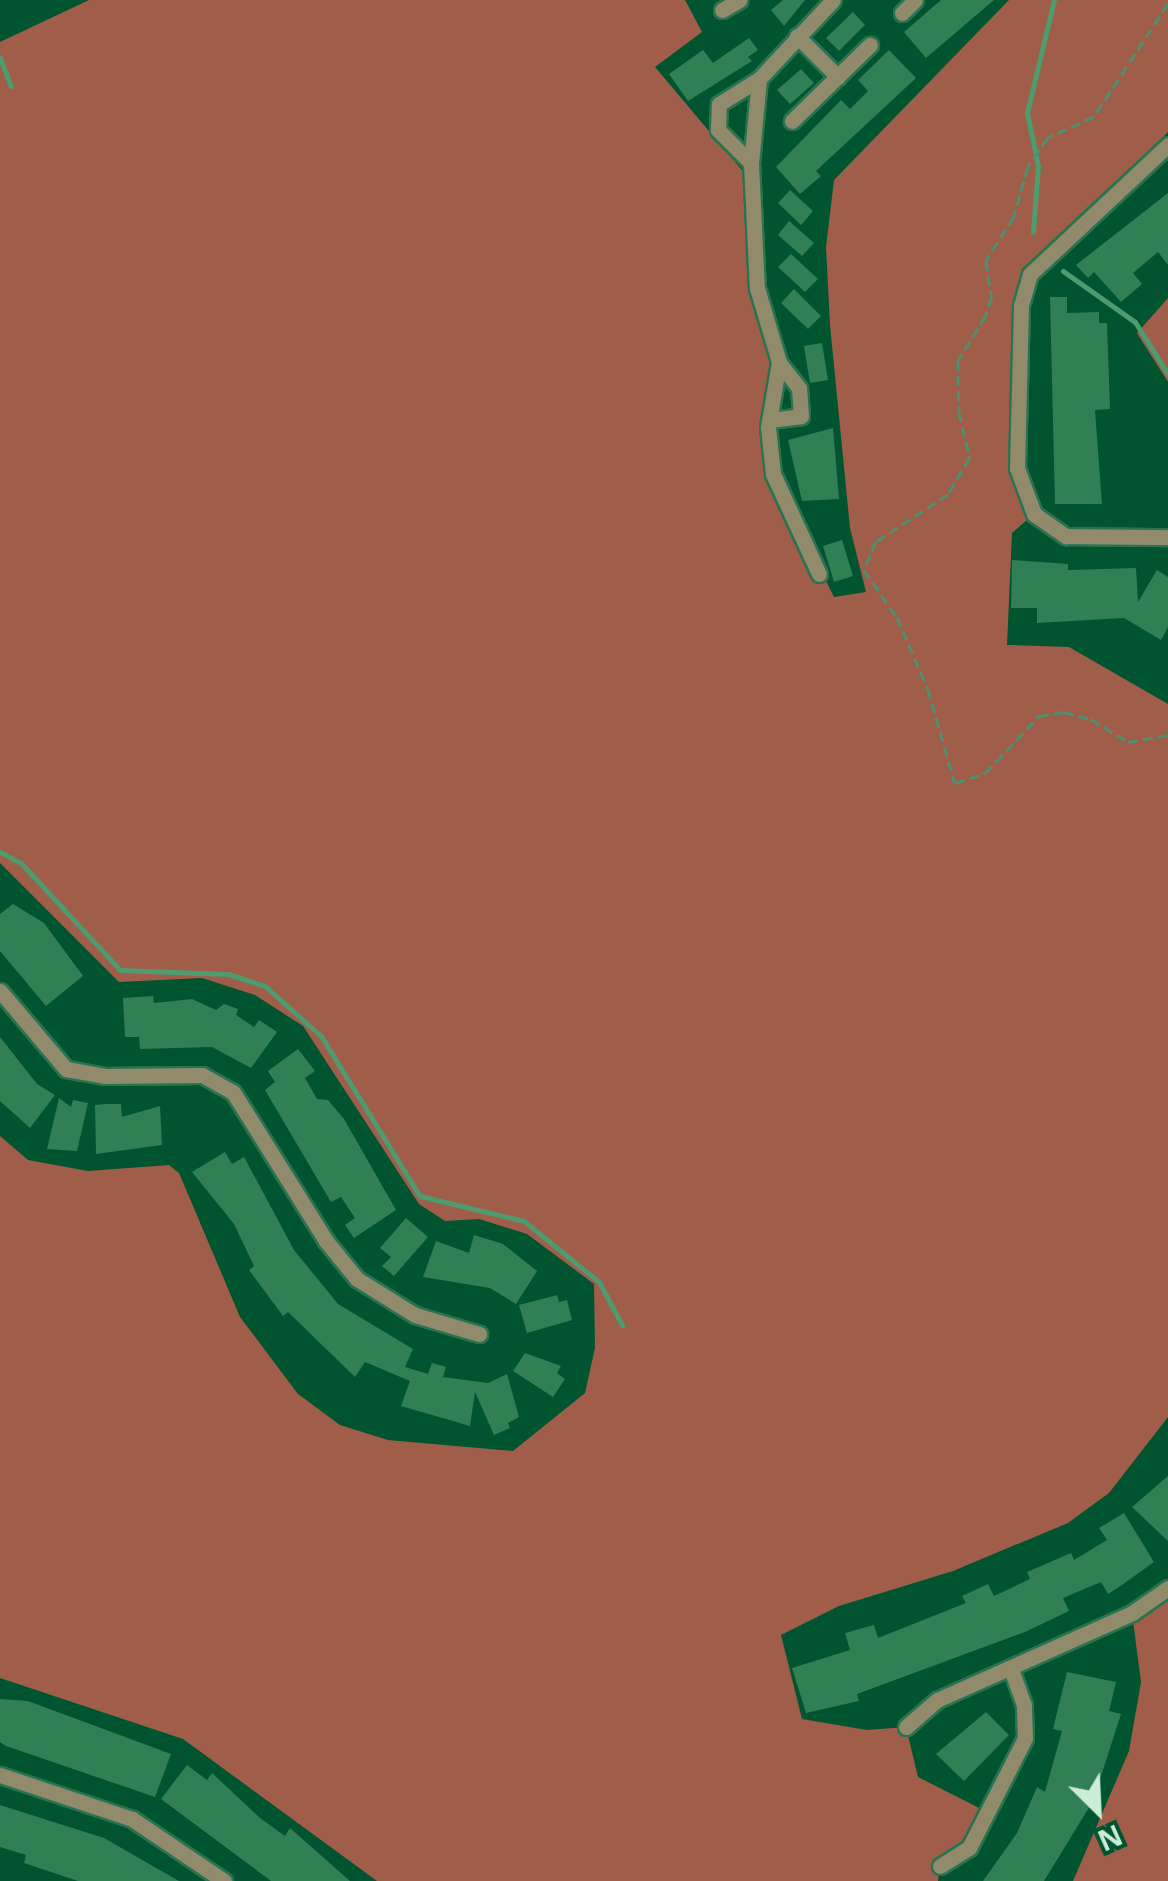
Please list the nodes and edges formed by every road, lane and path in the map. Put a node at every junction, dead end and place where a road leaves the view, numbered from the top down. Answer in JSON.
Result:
{"nodes":[{"id":1,"x":739,"y":0,"type":"edge"},
{"id":2,"x":834,"y":0,"type":"edge"},
{"id":3,"x":915,"y":0,"type":"edge"},
{"id":4,"x":1168,"y":4,"type":"edge"},
{"id":5,"x":722,"y":10,"type":"dead end"},
{"id":6,"x":902,"y":13,"type":"dead end"},
{"id":7,"x":798,"y":36,"type":"junction"},
{"id":8,"x":870,"y":45,"type":"dead end"},
{"id":9,"x":838,"y":77,"type":"junction"},
{"id":10,"x":759,"y":79,"type":"junction"},
{"id":11,"x":792,"y":121,"type":"dead end"},
{"id":12,"x":1168,"y":145,"type":"edge"},
{"id":13,"x":750,"y":163,"type":"junction"},
{"id":14,"x":779,"y":362,"type":"junction"},
{"id":15,"x":770,"y":420,"type":"junction"},
{"id":16,"x":1168,"y":537,"type":"edge"},
{"id":17,"x":819,"y":574,"type":"dead end"},
{"id":18,"x":1168,"y":735,"type":"edge"},
{"id":19,"x":0,"y":991,"type":"edge"},
{"id":20,"x":479,"y":1334,"type":"dead end"},
{"id":21,"x":1168,"y":1588,"type":"edge"},
{"id":22,"x":1011,"y":1670,"type":"junction"},
{"id":23,"x":906,"y":1727,"type":"dead end"},
{"id":24,"x":0,"y":1775,"type":"edge"},
{"id":25,"x":940,"y":1866,"type":"dead end"},
{"id":26,"x":224,"y":1881,"type":"edge"}],
"edges":[{"from":1,"to":5,"type":"street"},
{"from":2,"to":7,"type":"street"},
{"from":3,"to":6,"type":"street"},
{"from":4,"to":18,"type":"path"},
{"from":7,"to":9,"type":"street"},
{"from":7,"to":10,"type":"street"},
{"from":8,"to":9,"type":"street"},
{"from":9,"to":11,"type":"street"},
{"from":10,"to":13,"type":"street"},
{"from":10,"to":13,"type":"street"},
{"from":12,"to":16,"type":"street"},
{"from":13,"to":14,"type":"street"},
{"from":14,"to":15,"type":"street"},
{"from":14,"to":15,"type":"street"},
{"from":15,"to":17,"type":"street"},
{"from":19,"to":20,"type":"street"},
{"from":21,"to":22,"type":"street"},
{"from":22,"to":23,"type":"street"},
{"from":22,"to":25,"type":"street"},
{"from":24,"to":26,"type":"street"}]}
